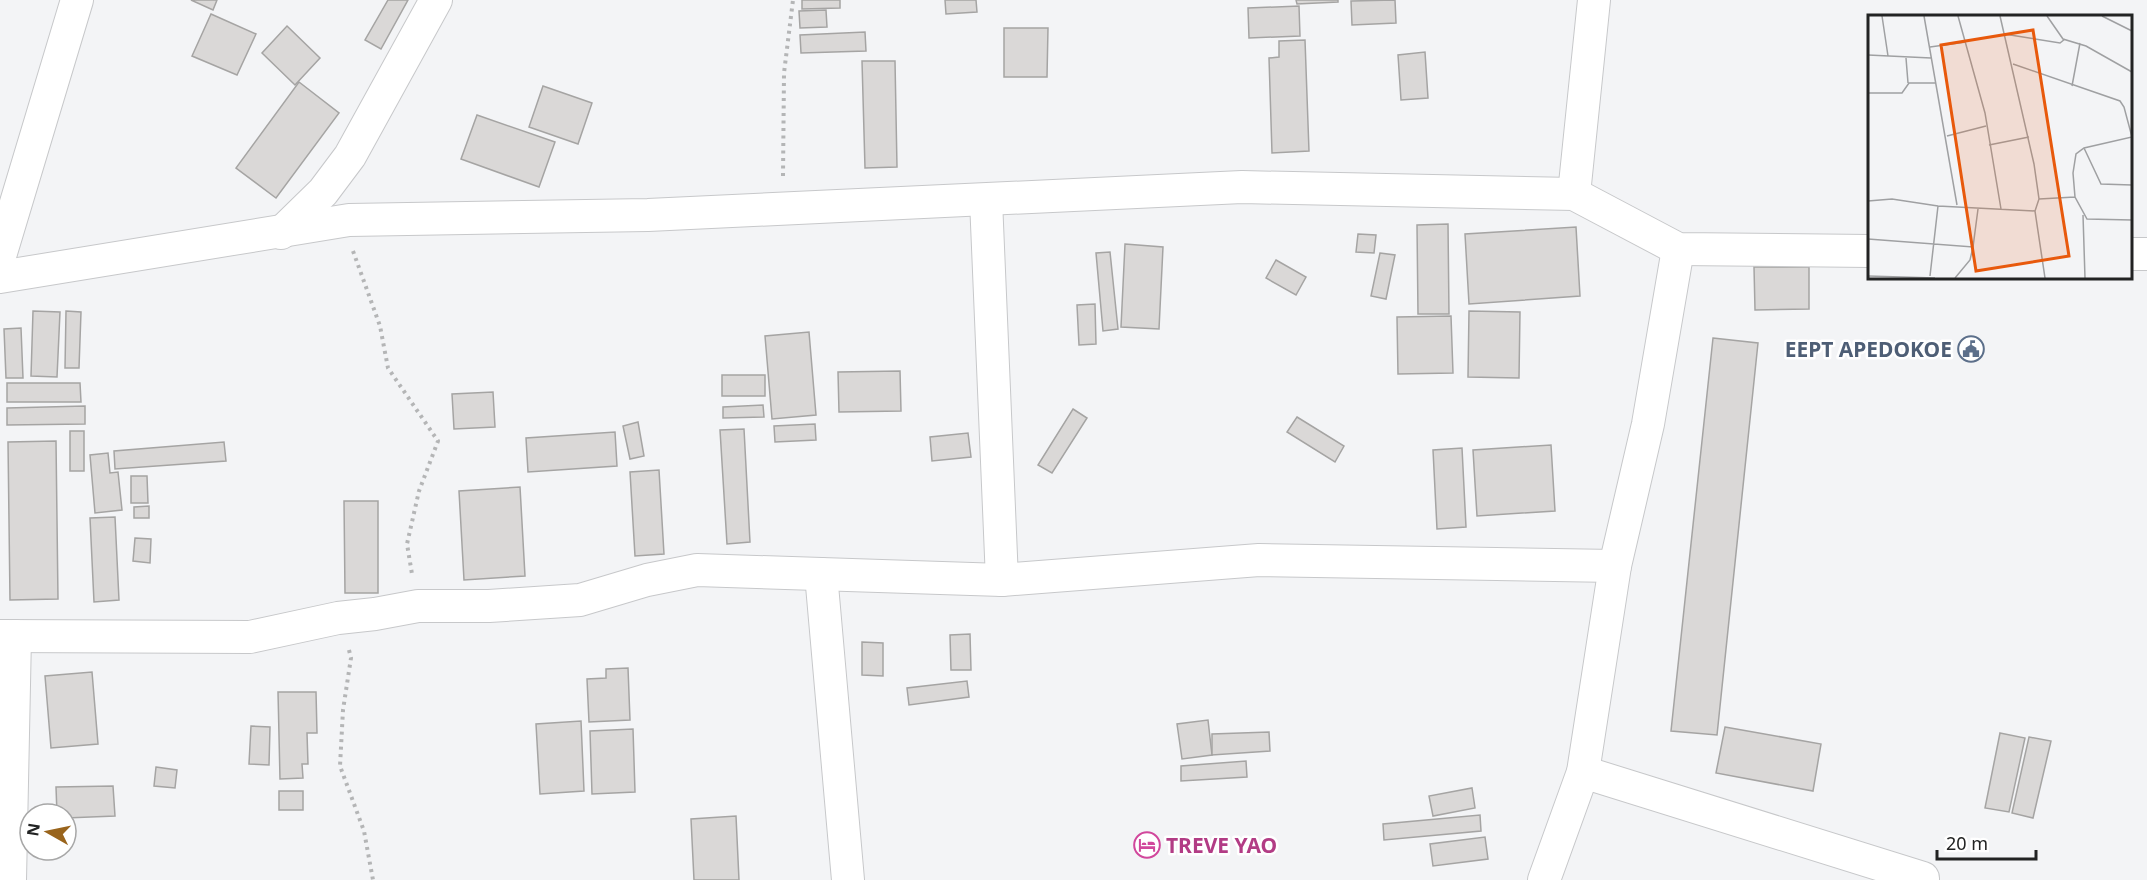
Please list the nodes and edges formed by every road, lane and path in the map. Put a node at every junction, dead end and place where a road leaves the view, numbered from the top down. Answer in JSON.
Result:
{"nodes":[{"id":1,"x":77,"y":0,"type":"edge"},
{"id":2,"x":436,"y":0,"type":"edge"},
{"id":3,"x":793,"y":0,"type":"edge"},
{"id":4,"x":1594,"y":0,"type":"edge"},
{"id":5,"x":1574,"y":194,"type":"junction"},
{"id":6,"x":986,"y":200,"type":"junction"},
{"id":7,"x":783,"y":210,"type":"junction"},
{"id":8,"x":349,"y":220,"type":"junction"},
{"id":9,"x":281,"y":232,"type":"junction"},
{"id":10,"x":1678,"y":249,"type":"junction"},
{"id":11,"x":1868,"y":251,"type":"edge"},
{"id":12,"x":0,"y":256,"type":"edge"},
{"id":13,"x":0,"y":278,"type":"edge"},
{"id":14,"x":1615,"y":566,"type":"junction"},
{"id":15,"x":821,"y":574,"type":"junction"},
{"id":16,"x":1002,"y":580,"type":"junction"},
{"id":17,"x":418,"y":606,"type":"junction"},
{"id":18,"x":338,"y":618,"type":"junction"},
{"id":19,"x":8,"y":636,"type":"edge"},
{"id":20,"x":1583,"y":772,"type":"junction"},
{"id":21,"x":1925,"y":879,"type":"edge"},
{"id":22,"x":10,"y":880,"type":"edge"},
{"id":23,"x":373,"y":880,"type":"edge"},
{"id":24,"x":848,"y":880,"type":"edge"},
{"id":25,"x":1544,"y":880,"type":"edge"}],
"edges":[{"from":1,"to":12,"type":"street"},
{"from":2,"to":9,"type":"street"},
{"from":3,"to":7,"type":"path"},
{"from":4,"to":5,"type":"street"},
{"from":5,"to":6,"type":"street"},
{"from":5,"to":10,"type":"street"},
{"from":6,"to":7,"type":"street"},
{"from":6,"to":16,"type":"street"},
{"from":7,"to":8,"type":"street"},
{"from":8,"to":9,"type":"street"},
{"from":8,"to":17,"type":"path"},
{"from":9,"to":13,"type":"street"},
{"from":10,"to":11,"type":"street"},
{"from":10,"to":14,"type":"street"},
{"from":14,"to":16,"type":"street"},
{"from":14,"to":20,"type":"street"},
{"from":15,"to":16,"type":"street"},
{"from":15,"to":17,"type":"street"},
{"from":15,"to":24,"type":"street"},
{"from":17,"to":18,"type":"street"},
{"from":18,"to":19,"type":"street"},
{"from":18,"to":23,"type":"path"},
{"from":19,"to":22,"type":"street"},
{"from":20,"to":21,"type":"street"},
{"from":20,"to":25,"type":"street"}]}
